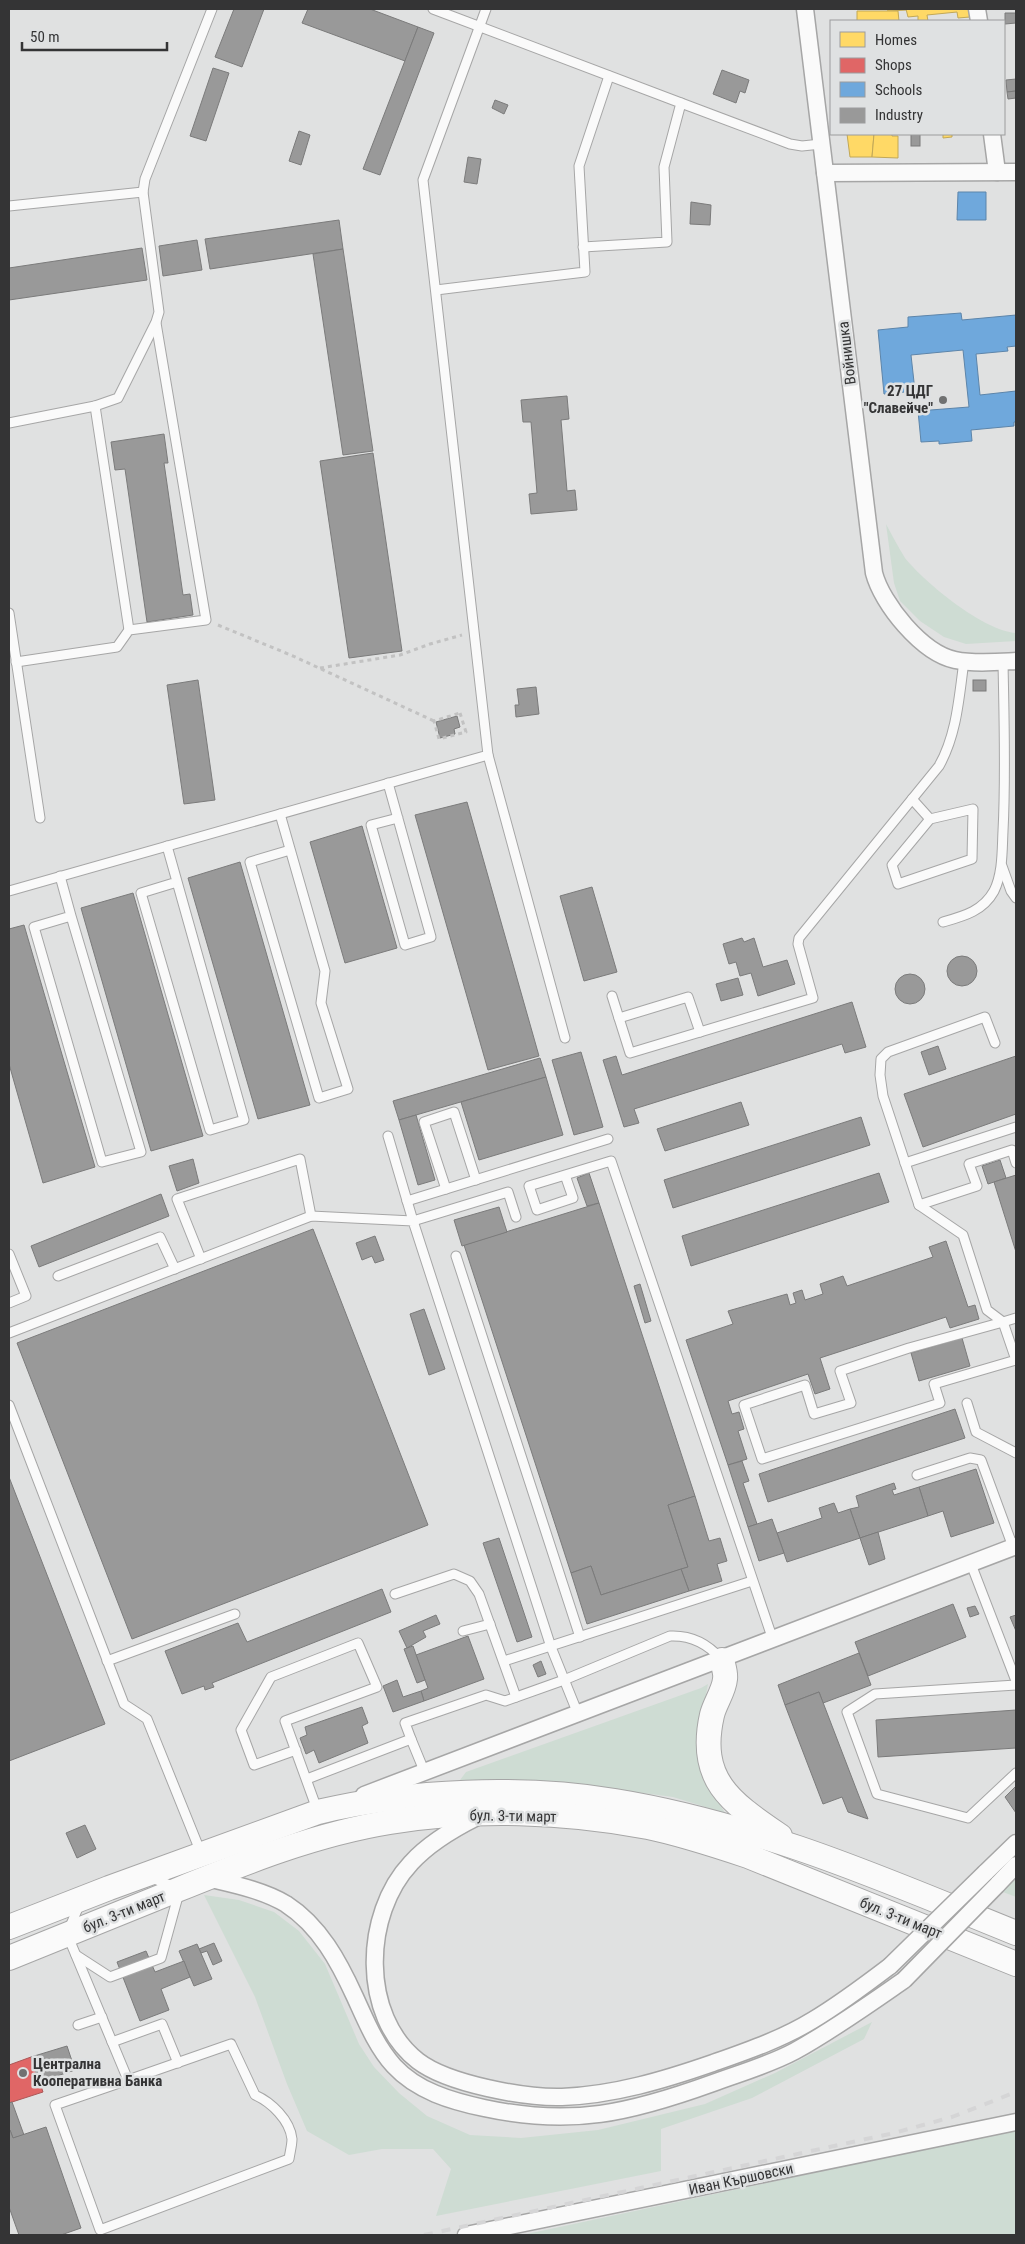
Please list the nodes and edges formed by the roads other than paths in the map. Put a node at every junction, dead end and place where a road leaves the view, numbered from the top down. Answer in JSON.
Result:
{"nodes":[{"id":1,"x":212,"y":9,"type":"edge"},
{"id":2,"x":433,"y":9,"type":"edge"},
{"id":3,"x":486,"y":9,"type":"edge"},
{"id":4,"x":805,"y":9,"type":"edge"},
{"id":5,"x":480,"y":27,"type":"junction"},
{"id":6,"x":609,"y":76,"type":"junction"},
{"id":7,"x":681,"y":103,"type":"junction"},
{"id":8,"x":992,"y":135,"type":"edge"},
{"id":9,"x":821,"y":144,"type":"junction"},
{"id":10,"x":997,"y":172,"type":"junction"},
{"id":11,"x":1016,"y":172,"type":"edge"},
{"id":12,"x":825,"y":173,"type":"junction"},
{"id":13,"x":143,"y":192,"type":"junction"},
{"id":14,"x":9,"y":206,"type":"edge"},
{"id":15,"x":583,"y":247,"type":"junction"},
{"id":16,"x":436,"y":290,"type":"junction"},
{"id":17,"x":156,"y":322,"type":"junction"},
{"id":18,"x":95,"y":406,"type":"junction"},
{"id":19,"x":9,"y":422,"type":"edge"},
{"id":20,"x":9,"y":613,"type":"edge"},
{"id":21,"x":129,"y":630,"type":"junction"},
{"id":22,"x":964,"y":661,"type":"junction"},
{"id":23,"x":16,"y":662,"type":"junction"},
{"id":24,"x":1010,"y":662,"type":"edge"},
{"id":25,"x":488,"y":755,"type":"junction"},
{"id":26,"x":388,"y":783,"type":"junction"},
{"id":27,"x":912,"y":799,"type":"junction"},
{"id":28,"x":280,"y":814,"type":"junction"},
{"id":29,"x":40,"y":818,"type":"dead end"},
{"id":30,"x":398,"y":818,"type":"junction"},
{"id":31,"x":930,"y":819,"type":"junction"},
{"id":32,"x":167,"y":846,"type":"junction"},
{"id":33,"x":290,"y":850,"type":"junction"},
{"id":34,"x":1002,"y":866,"type":"junction"},
{"id":35,"x":60,"y":876,"type":"junction"},
{"id":36,"x":177,"y":882,"type":"junction"},
{"id":37,"x":9,"y":891,"type":"edge"},
{"id":38,"x":1016,"y":898,"type":"edge"},
{"id":39,"x":71,"y":916,"type":"junction"},
{"id":40,"x":944,"y":922,"type":"dead end"},
{"id":41,"x":612,"y":996,"type":"dead end"},
{"id":42,"x":619,"y":1018,"type":"junction"},
{"id":43,"x":700,"y":1032,"type":"junction"},
{"id":44,"x":565,"y":1038,"type":"dead end"},
{"id":45,"x":995,"y":1043,"type":"dead end"},
{"id":46,"x":1016,"y":1127,"type":"edge"},
{"id":47,"x":388,"y":1136,"type":"dead end"},
{"id":48,"x":608,"y":1139,"type":"dead end"},
{"id":49,"x":905,"y":1163,"type":"junction"},
{"id":50,"x":1016,"y":1163,"type":"edge"},
{"id":51,"x":565,"y":1175,"type":"junction"},
{"id":52,"x":476,"y":1180,"type":"junction"},
{"id":53,"x":446,"y":1189,"type":"junction"},
{"id":54,"x":407,"y":1201,"type":"junction"},
{"id":55,"x":919,"y":1206,"type":"junction"},
{"id":56,"x":311,"y":1216,"type":"junction"},
{"id":57,"x":516,"y":1217,"type":"dead end"},
{"id":58,"x":413,"y":1221,"type":"junction"},
{"id":59,"x":9,"y":1254,"type":"edge"},
{"id":60,"x":456,"y":1256,"type":"dead end"},
{"id":61,"x":201,"y":1259,"type":"junction"},
{"id":62,"x":175,"y":1269,"type":"junction"},
{"id":63,"x":58,"y":1276,"type":"dead end"},
{"id":64,"x":9,"y":1303,"type":"edge"},
{"id":65,"x":1016,"y":1318,"type":"edge"},
{"id":66,"x":1003,"y":1322,"type":"junction"},
{"id":67,"x":9,"y":1333,"type":"edge"},
{"id":68,"x":1016,"y":1360,"type":"edge"},
{"id":69,"x":967,"y":1403,"type":"dead end"},
{"id":70,"x":9,"y":1405,"type":"edge"},
{"id":71,"x":1016,"y":1453,"type":"edge"},
{"id":72,"x":917,"y":1475,"type":"dead end"},
{"id":73,"x":1014,"y":1547,"type":"edge"},
{"id":74,"x":971,"y":1564,"type":"junction"},
{"id":75,"x":752,"y":1581,"type":"junction"},
{"id":76,"x":395,"y":1594,"type":"dead end"},
{"id":77,"x":235,"y":1614,"type":"dead end"},
{"id":78,"x":490,"y":1624,"type":"junction"},
{"id":79,"x":463,"y":1631,"type":"dead end"},
{"id":80,"x":580,"y":1637,"type":"junction"},
{"id":81,"x":773,"y":1640,"type":"junction"},
{"id":82,"x":551,"y":1646,"type":"junction"},
{"id":83,"x":722,"y":1660,"type":"junction"},
{"id":84,"x":107,"y":1661,"type":"junction"},
{"id":85,"x":504,"y":1661,"type":"junction"},
{"id":86,"x":564,"y":1680,"type":"junction"},
{"id":87,"x":1016,"y":1680,"type":"edge"},
{"id":88,"x":1016,"y":1685,"type":"edge"},
{"id":89,"x":516,"y":1697,"type":"junction"},
{"id":90,"x":578,"y":1714,"type":"junction"},
{"id":91,"x":411,"y":1739,"type":"junction"},
{"id":92,"x":296,"y":1750,"type":"junction"},
{"id":93,"x":425,"y":1773,"type":"junction"},
{"id":94,"x":1016,"y":1773,"type":"edge"},
{"id":95,"x":307,"y":1779,"type":"junction"},
{"id":96,"x":318,"y":1812,"type":"junction"},
{"id":97,"x":481,"y":1815,"type":"junction"},
{"id":98,"x":1016,"y":1843,"type":"edge"},
{"id":99,"x":798,"y":1848,"type":"junction"},
{"id":100,"x":201,"y":1854,"type":"junction"},
{"id":101,"x":1016,"y":1865,"type":"edge"},
{"id":102,"x":144,"y":1875,"type":"junction"},
{"id":103,"x":207,"y":1878,"type":"junction"},
{"id":104,"x":180,"y":1889,"type":"junction"},
{"id":105,"x":82,"y":1898,"type":"junction"},
{"id":106,"x":9,"y":1927,"type":"edge"},
{"id":107,"x":1016,"y":1933,"type":"edge"},
{"id":108,"x":72,"y":1945,"type":"junction"},
{"id":109,"x":9,"y":1958,"type":"edge"},
{"id":110,"x":1016,"y":1964,"type":"edge"},
{"id":111,"x":102,"y":2017,"type":"junction"},
{"id":112,"x":78,"y":2025,"type":"dead end"},
{"id":113,"x":112,"y":2042,"type":"junction"},
{"id":114,"x":178,"y":2063,"type":"junction"},
{"id":115,"x":128,"y":2080,"type":"junction"},
{"id":116,"x":1016,"y":2122,"type":"edge"},
{"id":117,"x":466,"y":2235,"type":"edge"}],
"edges":[{"from":1,"to":13,"type":"lane"},
{"from":2,"to":5,"type":"lane"},
{"from":3,"to":5,"type":"lane"},
{"from":4,"to":9,"type":"street","name":"Войнишка"},
{"from":5,"to":6,"type":"lane"},
{"from":5,"to":16,"type":"lane"},
{"from":6,"to":7,"type":"lane"},
{"from":6,"to":15,"type":"lane"},
{"from":7,"to":9,"type":"lane"},
{"from":7,"to":15,"type":"lane"},
{"from":8,"to":10,"type":"street"},
{"from":9,"to":12,"type":"street","name":"Войнишка"},
{"from":10,"to":11,"type":"street"},
{"from":10,"to":12,"type":"street"},
{"from":12,"to":22,"type":"street","name":"Войнишка"},
{"from":13,"to":14,"type":"lane"},
{"from":13,"to":17,"type":"lane"},
{"from":15,"to":16,"type":"lane"},
{"from":16,"to":25,"type":"lane"},
{"from":17,"to":18,"type":"lane"},
{"from":17,"to":21,"type":"lane"},
{"from":18,"to":19,"type":"lane"},
{"from":18,"to":21,"type":"lane"},
{"from":20,"to":23,"type":"lane"},
{"from":21,"to":23,"type":"lane"},
{"from":22,"to":24,"type":"street","name":"Войнишка"},
{"from":22,"to":27,"type":"lane"},
{"from":23,"to":29,"type":"lane"},
{"from":24,"to":34,"type":"lane"},
{"from":25,"to":26,"type":"lane"},
{"from":25,"to":44,"type":"lane"},
{"from":26,"to":28,"type":"lane"},
{"from":26,"to":30,"type":"lane"},
{"from":27,"to":31,"type":"lane"},
{"from":27,"to":43,"type":"lane"},
{"from":28,"to":32,"type":"lane"},
{"from":28,"to":33,"type":"lane"},
{"from":30,"to":30,"type":"lane"},
{"from":31,"to":31,"type":"lane"},
{"from":32,"to":35,"type":"lane"},
{"from":32,"to":36,"type":"lane"},
{"from":33,"to":33,"type":"lane"},
{"from":34,"to":38,"type":"lane"},
{"from":34,"to":40,"type":"lane"},
{"from":35,"to":37,"type":"lane"},
{"from":35,"to":39,"type":"lane"},
{"from":36,"to":36,"type":"lane"},
{"from":39,"to":39,"type":"lane"},
{"from":41,"to":42,"type":"lane"},
{"from":42,"to":43,"type":"lane"},
{"from":42,"to":43,"type":"lane"},
{"from":45,"to":49,"type":"lane"},
{"from":46,"to":49,"type":"lane"},
{"from":47,"to":54,"type":"lane"},
{"from":48,"to":52,"type":"lane"},
{"from":49,"to":55,"type":"lane"},
{"from":50,"to":55,"type":"lane"},
{"from":51,"to":51,"type":"lane"},
{"from":51,"to":75,"type":"lane"},
{"from":52,"to":53,"type":"lane"},
{"from":52,"to":53,"type":"lane"},
{"from":53,"to":54,"type":"lane"},
{"from":54,"to":58,"type":"lane"},
{"from":55,"to":66,"type":"lane"},
{"from":56,"to":58,"type":"lane"},
{"from":56,"to":61,"type":"lane"},
{"from":56,"to":61,"type":"lane"},
{"from":57,"to":58,"type":"lane"},
{"from":58,"to":82,"type":"lane"},
{"from":59,"to":64,"type":"lane"},
{"from":60,"to":80,"type":"lane"},
{"from":61,"to":62,"type":"lane"},
{"from":62,"to":63,"type":"lane"},
{"from":62,"to":67,"type":"lane"},
{"from":65,"to":66,"type":"lane"},
{"from":66,"to":68,"type":"lane"},
{"from":66,"to":68,"type":"lane"},
{"from":69,"to":71,"type":"lane"},
{"from":70,"to":84,"type":"lane"},
{"from":72,"to":73,"type":"lane"},
{"from":73,"to":74,"type":"street"},
{"from":74,"to":81,"type":"street"},
{"from":74,"to":87,"type":"lane"},
{"from":75,"to":80,"type":"lane"},
{"from":75,"to":81,"type":"lane"},
{"from":76,"to":78,"type":"lane"},
{"from":77,"to":84,"type":"lane"},
{"from":78,"to":79,"type":"lane"},
{"from":78,"to":85,"type":"lane"},
{"from":80,"to":82,"type":"lane"},
{"from":81,"to":83,"type":"street"},
{"from":82,"to":85,"type":"lane"},
{"from":82,"to":86,"type":"lane"},
{"from":83,"to":86,"type":"lane"},
{"from":83,"to":90,"type":"street"},
{"from":83,"to":99,"type":"main road"},
{"from":84,"to":100,"type":"lane"},
{"from":85,"to":89,"type":"lane"},
{"from":86,"to":89,"type":"lane"},
{"from":86,"to":90,"type":"lane"},
{"from":88,"to":94,"type":"lane"},
{"from":89,"to":91,"type":"lane"},
{"from":90,"to":93,"type":"street"},
{"from":91,"to":93,"type":"lane"},
{"from":91,"to":95,"type":"lane"},
{"from":92,"to":92,"type":"lane"},
{"from":92,"to":95,"type":"lane"},
{"from":93,"to":96,"type":"street"},
{"from":95,"to":96,"type":"lane"},
{"from":96,"to":99,"type":"main road","name":"бул. 3-ти март"},
{"from":96,"to":100,"type":"main road","name":"бул. 3-ти март"},
{"from":97,"to":98,"type":"street","bridge":true},
{"from":97,"to":103,"type":"main road","name":"бул. 3-ти март"},
{"from":97,"to":110,"type":"main road","name":"бул. 3-ти март"},
{"from":99,"to":107,"type":"main road","name":"бул. 3-ти март"},
{"from":100,"to":102,"type":"main road","name":"бул. 3-ти март"},
{"from":101,"to":103,"type":"street","bridge":true},
{"from":102,"to":104,"type":"lane"},
{"from":102,"to":105,"type":"main road","name":"бул. 3-ти март"},
{"from":103,"to":104,"type":"main road","name":"бул. 3-ти март"},
{"from":104,"to":108,"type":"main road","name":"бул. 3-ти март"},
{"from":104,"to":108,"type":"lane"},
{"from":105,"to":106,"type":"main road","name":"бул. 3-ти март"},
{"from":105,"to":108,"type":"lane"},
{"from":108,"to":109,"type":"main road","name":"бул. 3-ти март"},
{"from":108,"to":111,"type":"lane"},
{"from":111,"to":112,"type":"lane"},
{"from":111,"to":113,"type":"lane"},
{"from":113,"to":114,"type":"lane"},
{"from":113,"to":115,"type":"lane"},
{"from":114,"to":115,"type":"lane"},
{"from":114,"to":115,"type":"lane"},
{"from":116,"to":117,"type":"street","name":"Иван Кършовски"}]}
